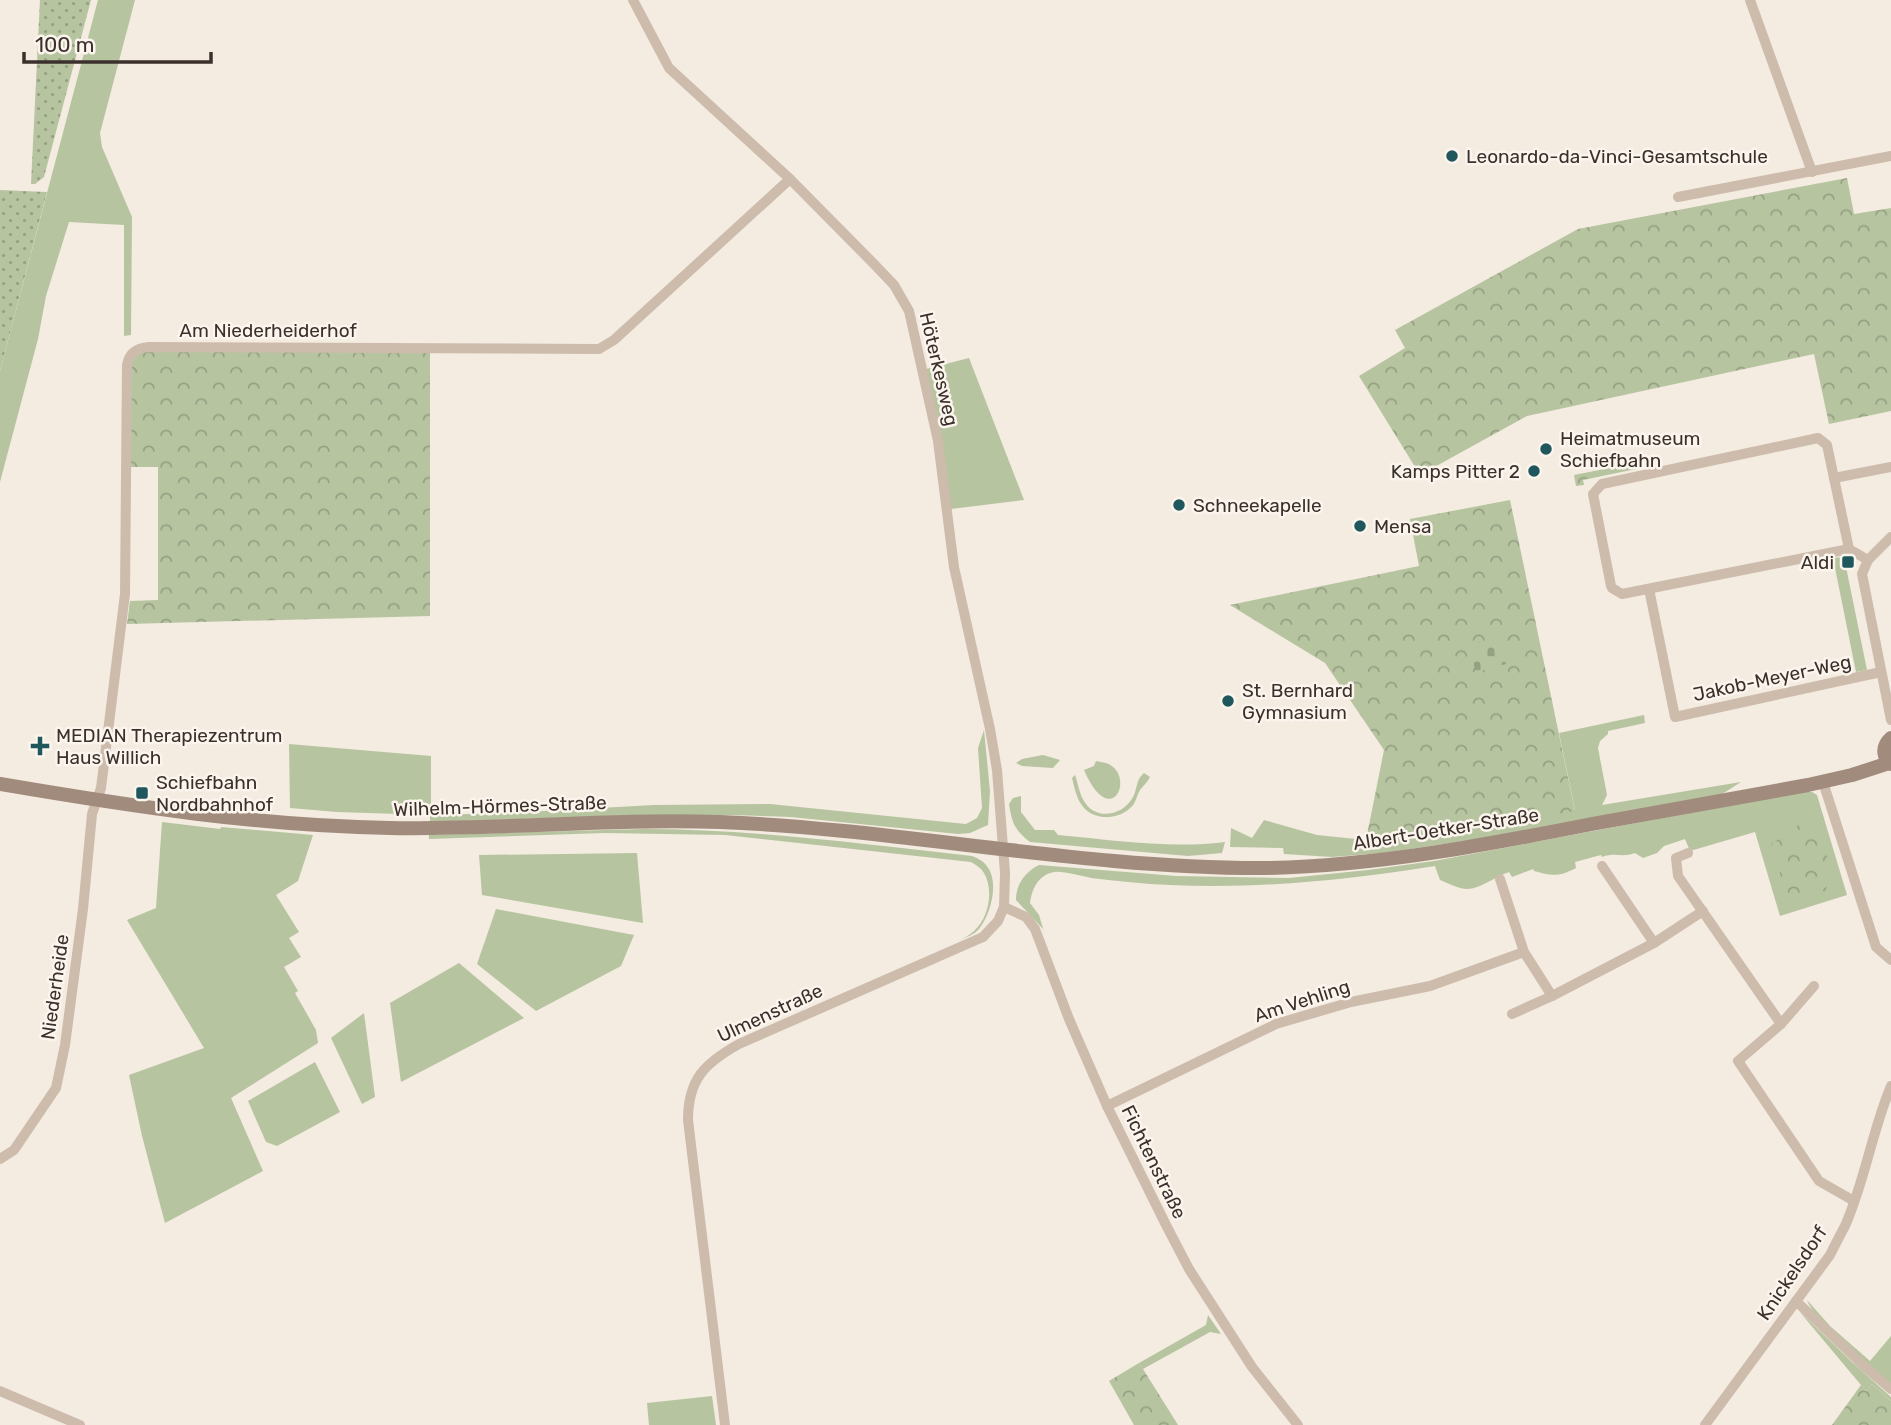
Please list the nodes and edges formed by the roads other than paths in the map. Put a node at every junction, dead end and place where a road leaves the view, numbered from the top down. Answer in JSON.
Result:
{"nodes":[{"id":1,"x":633,"y":0,"type":"edge"},
{"id":2,"x":1750,"y":0,"type":"edge"},
{"id":3,"x":1891,"y":156,"type":"edge"},
{"id":4,"x":1812,"y":172,"type":"junction"},
{"id":5,"x":790,"y":179,"type":"junction"},
{"id":6,"x":1678,"y":197,"type":"dead end"},
{"id":7,"x":1891,"y":467,"type":"edge"},
{"id":8,"x":1835,"y":478,"type":"junction"},
{"id":9,"x":1891,"y":537,"type":"edge"},
{"id":10,"x":1849,"y":549,"type":"junction"},
{"id":11,"x":1868,"y":560,"type":"junction"},
{"id":12,"x":1649,"y":589,"type":"junction"},
{"id":13,"x":1881,"y":672,"type":"junction"},
{"id":14,"x":1891,"y":720,"type":"edge"},
{"id":15,"x":1891,"y":738,"type":"edge"},
{"id":16,"x":1890,"y":764,"type":"edge"},
{"id":17,"x":1823,"y":782,"type":"junction"},
{"id":18,"x":0,"y":783,"type":"edge"},
{"id":19,"x":97,"y":799,"type":"junction"},
{"id":20,"x":1003,"y":849,"type":"junction"},
{"id":21,"x":1688,"y":853,"type":"dead end"},
{"id":22,"x":1602,"y":866,"type":"dead end"},
{"id":23,"x":1500,"y":879,"type":"dead end"},
{"id":24,"x":1004,"y":907,"type":"junction"},
{"id":25,"x":1703,"y":911,"type":"junction"},
{"id":26,"x":1654,"y":943,"type":"junction"},
{"id":27,"x":1524,"y":953,"type":"junction"},
{"id":28,"x":1891,"y":960,"type":"edge"},
{"id":29,"x":1814,"y":986,"type":"dead end"},
{"id":30,"x":1552,"y":996,"type":"junction"},
{"id":31,"x":1512,"y":1014,"type":"dead end"},
{"id":32,"x":1781,"y":1024,"type":"junction"},
{"id":33,"x":1891,"y":1086,"type":"edge"},
{"id":34,"x":1107,"y":1106,"type":"junction"},
{"id":35,"x":0,"y":1159,"type":"edge"},
{"id":36,"x":1854,"y":1201,"type":"junction"},
{"id":37,"x":1796,"y":1301,"type":"junction"},
{"id":38,"x":1891,"y":1389,"type":"edge"},
{"id":39,"x":0,"y":1391,"type":"edge"},
{"id":40,"x":80,"y":1425,"type":"edge"},
{"id":41,"x":725,"y":1425,"type":"edge"},
{"id":42,"x":1298,"y":1425,"type":"edge"},
{"id":43,"x":1705,"y":1425,"type":"edge"}],
"edges":[{"from":1,"to":5,"type":"street","name":"Höterkesweg"},
{"from":2,"to":4,"type":"street"},
{"from":3,"to":4,"type":"street"},
{"from":4,"to":6,"type":"street"},
{"from":5,"to":19,"type":"street","name":"Am Niederheiderhof"},
{"from":5,"to":20,"type":"street","name":"Höterkesweg"},
{"from":7,"to":8,"type":"street"},
{"from":8,"to":10,"type":"street"},
{"from":8,"to":12,"type":"street"},
{"from":9,"to":11,"type":"street"},
{"from":10,"to":11,"type":"street"},
{"from":10,"to":12,"type":"street"},
{"from":11,"to":13,"type":"street"},
{"from":12,"to":13,"type":"street","name":"Jakob-Meyer-Weg"},
{"from":13,"to":14,"type":"street"},
{"from":15,"to":16,"type":"street","name":"Albert-Oetker-Straße"},
{"from":16,"to":17,"type":"street","name":"Albert-Oetker-Straße"},
{"from":17,"to":20,"type":"street","name":"Albert-Oetker-Straße"},
{"from":17,"to":28,"type":"street"},
{"from":18,"to":19,"type":"street","name":"Wilhelm-Hörmes-Straße"},
{"from":19,"to":20,"type":"street","name":"Wilhelm-Hörmes-Straße"},
{"from":19,"to":35,"type":"street","name":"Niederheide"},
{"from":20,"to":24,"type":"street"},
{"from":21,"to":25,"type":"street"},
{"from":22,"to":26,"type":"street"},
{"from":23,"to":27,"type":"street"},
{"from":24,"to":34,"type":"street","name":"Fichtenstraße"},
{"from":24,"to":41,"type":"street","name":"Ulmenstraße"},
{"from":25,"to":26,"type":"street"},
{"from":25,"to":32,"type":"street"},
{"from":26,"to":30,"type":"street"},
{"from":27,"to":30,"type":"street"},
{"from":27,"to":34,"type":"street","name":"Am Vehling"},
{"from":29,"to":32,"type":"street"},
{"from":30,"to":31,"type":"street"},
{"from":32,"to":36,"type":"street"},
{"from":33,"to":36,"type":"street","name":"Knickelsdorf"},
{"from":34,"to":42,"type":"street","name":"Fichtenstraße"},
{"from":36,"to":37,"type":"street","name":"Knickelsdorf"},
{"from":37,"to":38,"type":"street"},
{"from":37,"to":43,"type":"street","name":"Knickelsdorf"},
{"from":39,"to":40,"type":"street"}]}
